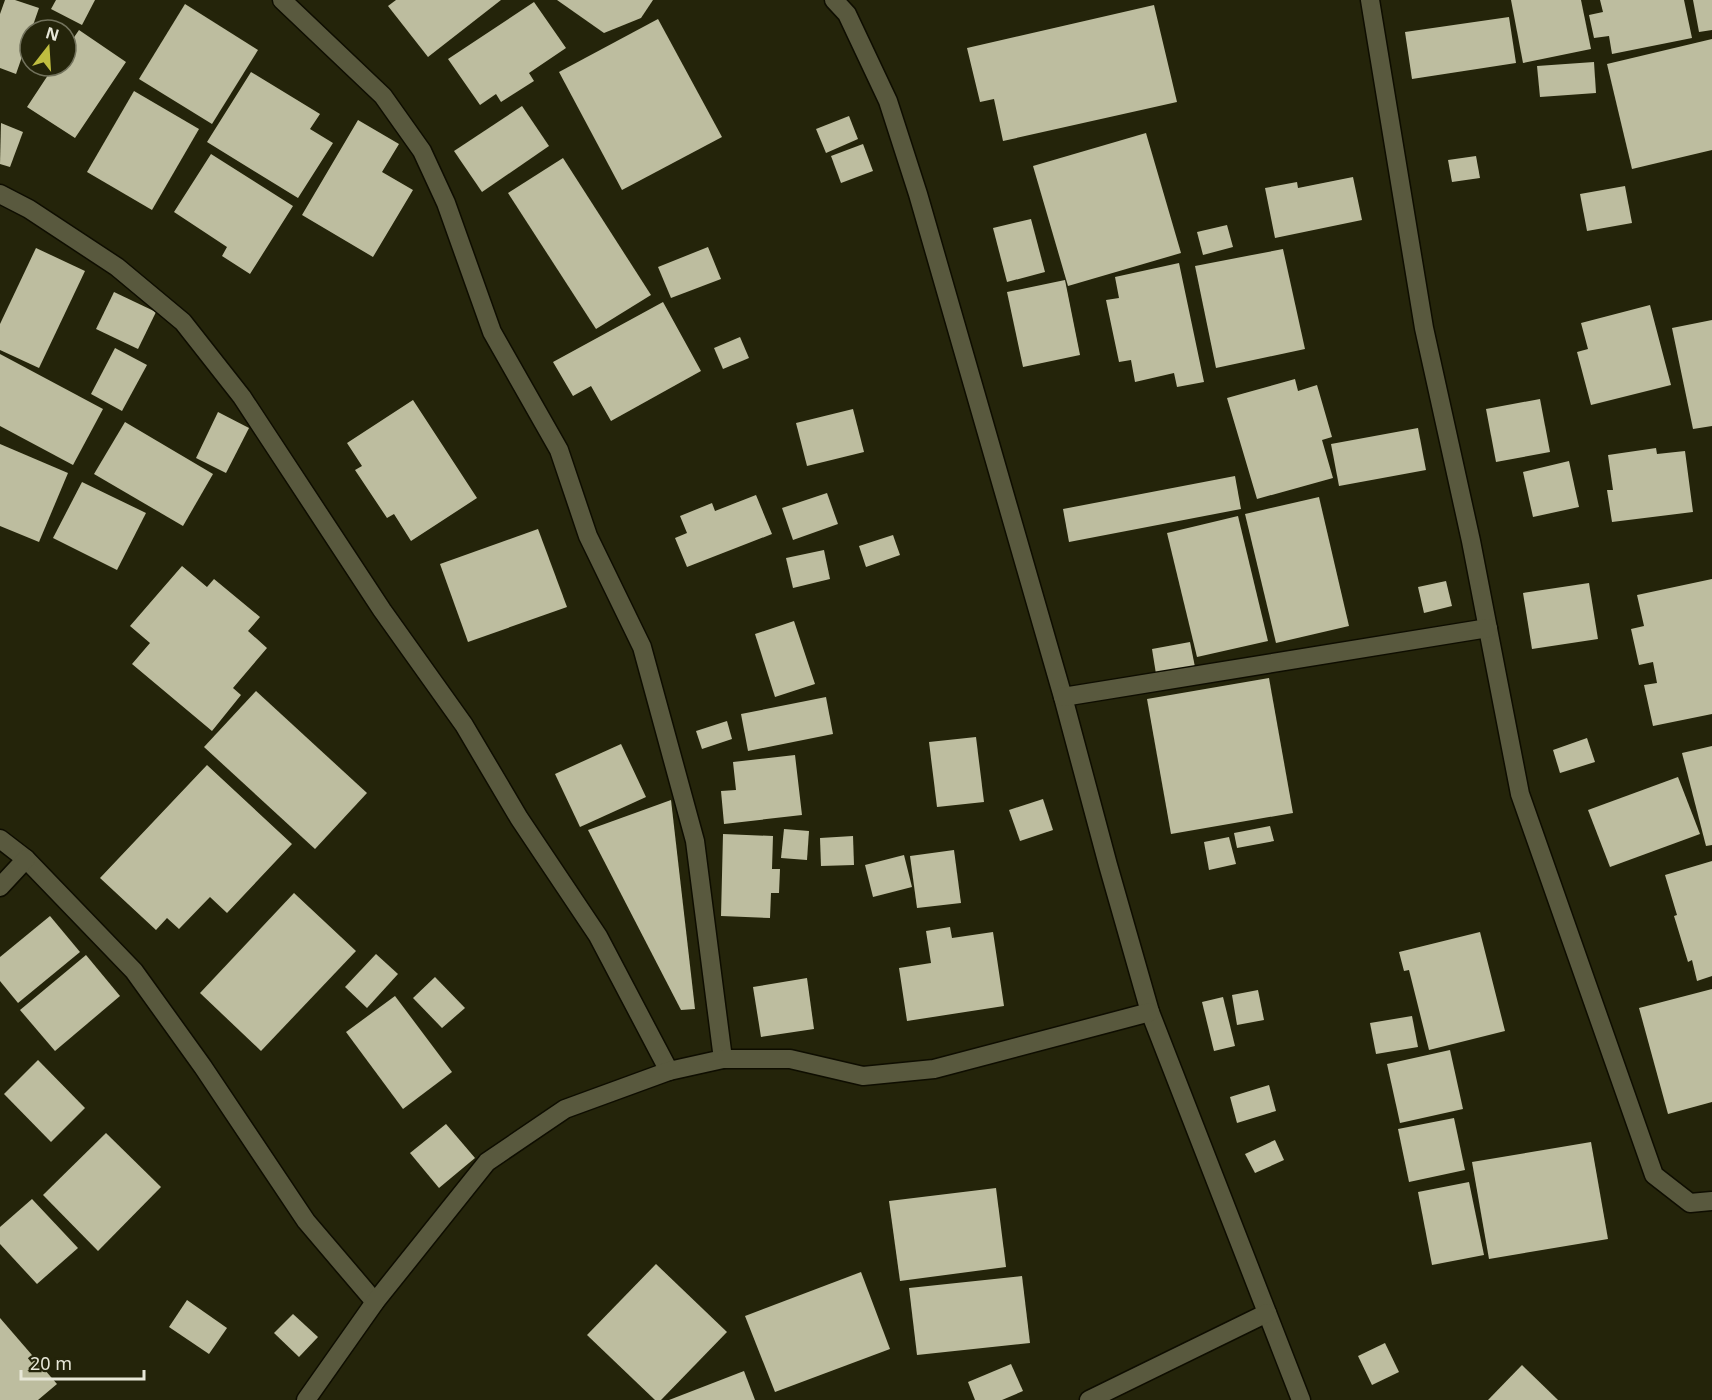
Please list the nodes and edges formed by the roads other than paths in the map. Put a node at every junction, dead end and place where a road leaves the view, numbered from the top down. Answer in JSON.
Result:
{"nodes":[{"id":1,"x":282,"y":0,"type":"edge"},
{"id":2,"x":834,"y":0,"type":"edge"},
{"id":3,"x":1370,"y":0,"type":"edge"},
{"id":4,"x":0,"y":194,"type":"edge"},
{"id":5,"x":1488,"y":628,"type":"junction"},
{"id":6,"x":1063,"y":697,"type":"junction"},
{"id":7,"x":0,"y":839,"type":"edge"},
{"id":8,"x":26,"y":859,"type":"junction"},
{"id":9,"x":0,"y":887,"type":"edge"},
{"id":10,"x":1150,"y":1012,"type":"junction"},
{"id":11,"x":723,"y":1059,"type":"junction"},
{"id":12,"x":669,"y":1071,"type":"junction"},
{"id":13,"x":1712,"y":1201,"type":"edge"},
{"id":14,"x":375,"y":1302,"type":"junction"},
{"id":15,"x":1267,"y":1313,"type":"junction"},
{"id":16,"x":306,"y":1400,"type":"edge"},
{"id":17,"x":1089,"y":1400,"type":"edge"},
{"id":18,"x":1301,"y":1400,"type":"edge"}],
"edges":[{"from":1,"to":11,"type":"street"},
{"from":2,"to":6,"type":"street"},
{"from":3,"to":5,"type":"street"},
{"from":4,"to":12,"type":"street"},
{"from":5,"to":6,"type":"street"},
{"from":5,"to":13,"type":"street"},
{"from":6,"to":10,"type":"street"},
{"from":7,"to":8,"type":"street"},
{"from":8,"to":9,"type":"street"},
{"from":8,"to":14,"type":"street"},
{"from":10,"to":11,"type":"street"},
{"from":10,"to":15,"type":"street"},
{"from":11,"to":12,"type":"street"},
{"from":12,"to":14,"type":"street"},
{"from":14,"to":16,"type":"street"},
{"from":15,"to":17,"type":"street"},
{"from":15,"to":18,"type":"street"}]}
